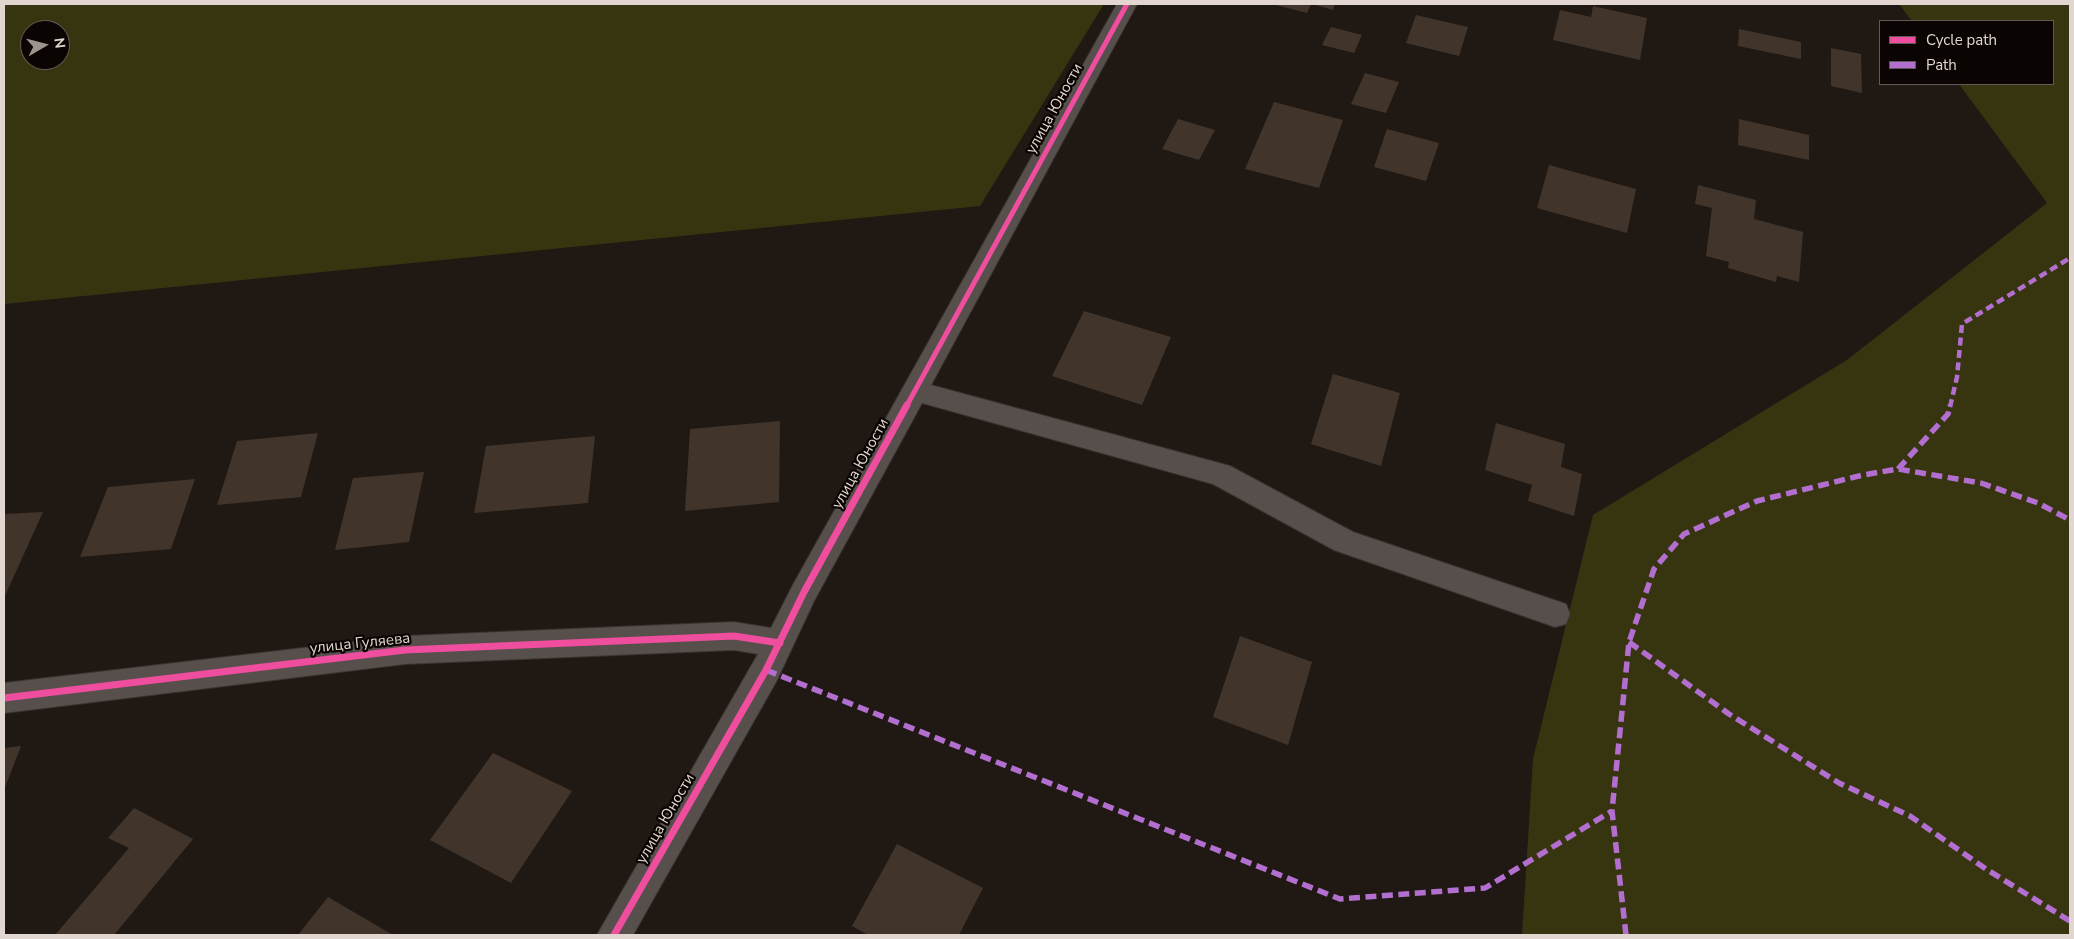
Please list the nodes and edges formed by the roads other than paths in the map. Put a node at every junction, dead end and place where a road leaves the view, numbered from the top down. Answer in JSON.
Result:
{"nodes":[{"id":1,"x":1127,"y":4,"type":"edge"},
{"id":2,"x":916,"y":391,"type":"junction"},
{"id":3,"x":1555,"y":614,"type":"dead end"},
{"id":4,"x":780,"y":643,"type":"junction"},
{"id":5,"x":4,"y":698,"type":"edge"},
{"id":6,"x":614,"y":935,"type":"edge"}],
"edges":[{"from":1,"to":2,"type":"street","name":"улица Юности"},
{"from":2,"to":3,"type":"street"},
{"from":2,"to":4,"type":"street","name":"улица Юности"},
{"from":4,"to":5,"type":"street","name":"улица Гуляева"},
{"from":4,"to":6,"type":"street","name":"улица Юности"}]}
